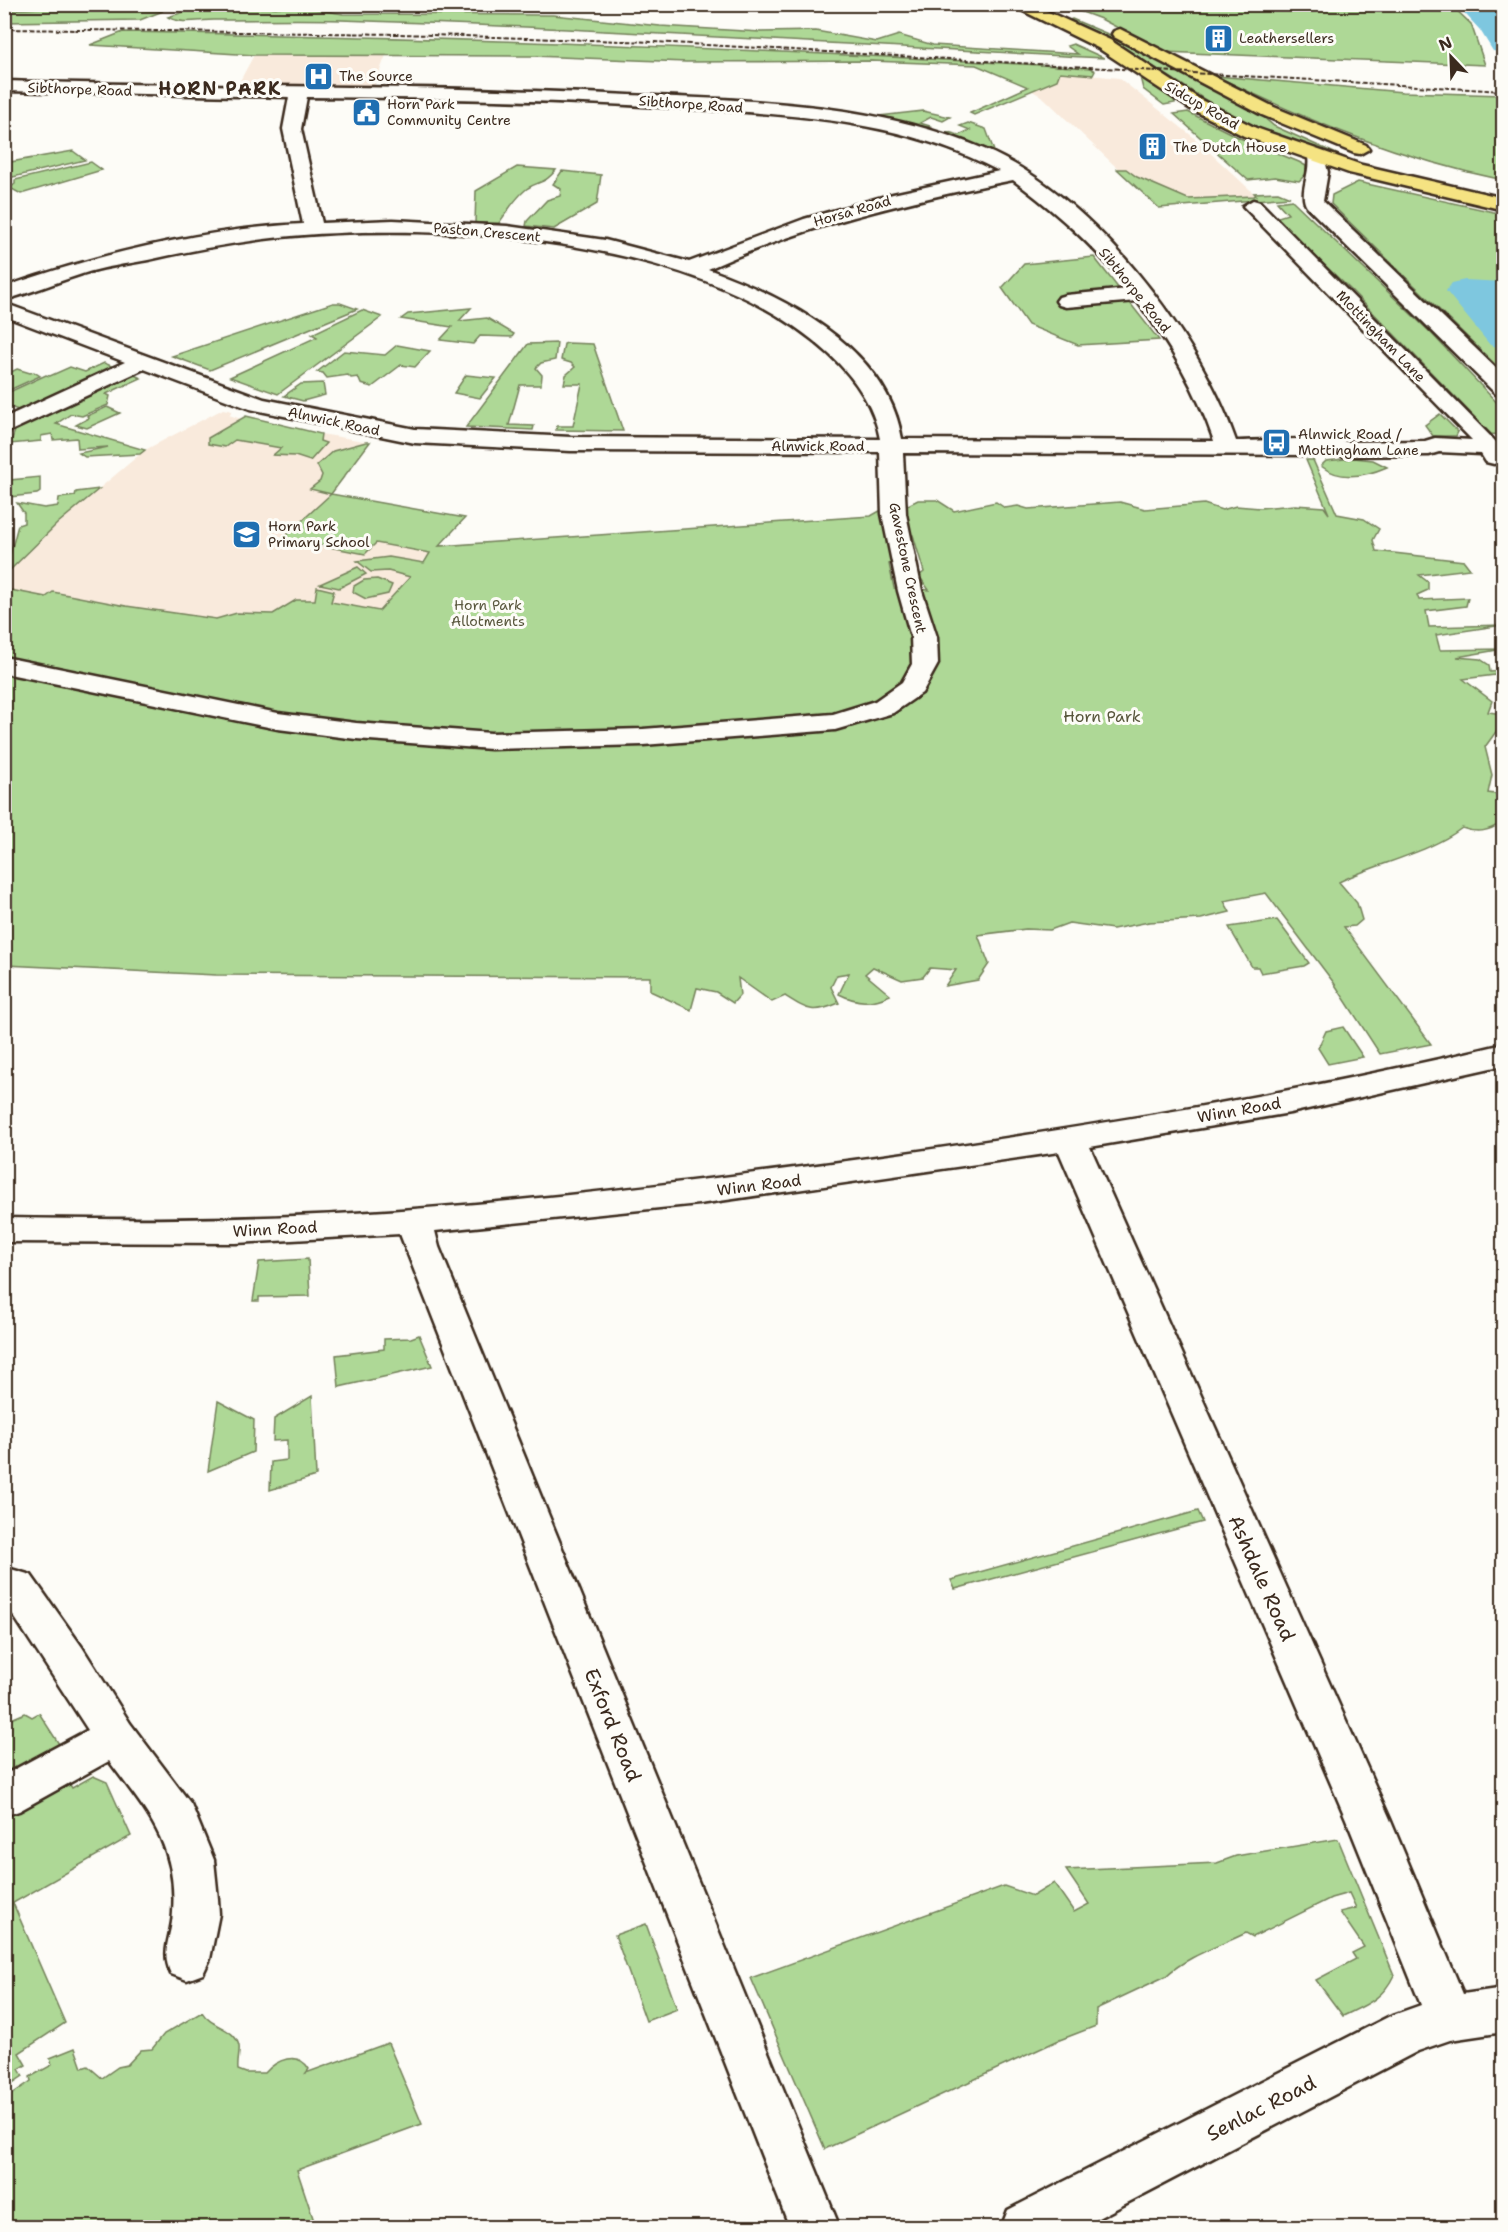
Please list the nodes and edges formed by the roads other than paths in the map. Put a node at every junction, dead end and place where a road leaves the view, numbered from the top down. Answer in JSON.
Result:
{"nodes":[{"id":1,"x":1017,"y":4,"type":"edge"},
{"id":2,"x":1049,"y":4,"type":"edge"},
{"id":3,"x":4,"y":86,"type":"edge"},
{"id":4,"x":299,"y":92,"type":"junction"},
{"id":5,"x":1268,"y":111,"type":"junction"},
{"id":6,"x":1317,"y":158,"type":"junction"},
{"id":7,"x":1356,"y":169,"type":"junction"},
{"id":8,"x":1018,"y":173,"type":"junction"},
{"id":9,"x":1503,"y":188,"type":"edge"},
{"id":10,"x":1314,"y":191,"type":"junction"},
{"id":11,"x":1503,"y":204,"type":"edge"},
{"id":12,"x":1253,"y":206,"type":"dead end"},
{"id":13,"x":314,"y":229,"type":"junction"},
{"id":14,"x":691,"y":269,"type":"junction"},
{"id":15,"x":4,"y":294,"type":"edge"},
{"id":16,"x":1142,"y":294,"type":"junction"},
{"id":17,"x":1066,"y":301,"type":"dead end"},
{"id":18,"x":4,"y":309,"type":"edge"},
{"id":19,"x":141,"y":362,"type":"junction"},
{"id":20,"x":1503,"y":389,"type":"edge"},
{"id":21,"x":4,"y":427,"type":"edge"},
{"id":22,"x":891,"y":446,"type":"junction"},
{"id":23,"x":1227,"y":447,"type":"junction"},
{"id":24,"x":1497,"y":449,"type":"edge"},
{"id":25,"x":1503,"y":470,"type":"edge"},
{"id":26,"x":4,"y":665,"type":"edge"},
{"id":27,"x":1503,"y":1054,"type":"edge"},
{"id":28,"x":1070,"y":1140,"type":"junction"},
{"id":29,"x":415,"y":1222,"type":"junction"},
{"id":30,"x":4,"y":1230,"type":"edge"},
{"id":31,"x":4,"y":1583,"type":"edge"},
{"id":32,"x":115,"y":1736,"type":"junction"},
{"id":33,"x":4,"y":1797,"type":"edge"},
{"id":34,"x":187,"y":1959,"type":"dead end"},
{"id":35,"x":1503,"y":2010,"type":"edge"},
{"id":36,"x":1450,"y":2018,"type":"junction"},
{"id":37,"x":815,"y":2228,"type":"edge"},
{"id":38,"x":1026,"y":2228,"type":"edge"}],
"edges":[{"from":1,"to":6,"type":"highway","name":"Sidcup Road"},
{"from":2,"to":5,"type":"highway","name":"Sidcup Road"},
{"from":3,"to":4,"type":"street","name":"Sibthorpe Road"},
{"from":4,"to":8,"type":"street","name":"Sibthorpe Road"},
{"from":4,"to":13,"type":"street"},
{"from":5,"to":7,"type":"highway"},
{"from":5,"to":9,"type":"highway","name":"Sidcup Road"},
{"from":6,"to":7,"type":"highway","name":"Sidcup Road"},
{"from":6,"to":10,"type":"street"},
{"from":7,"to":10,"type":"street"},
{"from":7,"to":11,"type":"highway","name":"Sidcup Road"},
{"from":8,"to":14,"type":"street","name":"Horsa Road"},
{"from":8,"to":16,"type":"street","name":"Sibthorpe Road"},
{"from":10,"to":20,"type":"street"},
{"from":12,"to":24,"type":"street","name":"Mottingham Lane"},
{"from":13,"to":14,"type":"street","name":"Paston Crescent"},
{"from":13,"to":15,"type":"street","name":"Paston Crescent"},
{"from":14,"to":22,"type":"street","name":"Paston Crescent"},
{"from":16,"to":17,"type":"street"},
{"from":16,"to":23,"type":"street","name":"Sibthorpe Road"},
{"from":18,"to":19,"type":"street","name":"Alnwick Road"},
{"from":19,"to":21,"type":"street"},
{"from":19,"to":22,"type":"street","name":"Alnwick Road"},
{"from":22,"to":23,"type":"street","name":"Alnwick Road"},
{"from":22,"to":26,"type":"street","name":"Gavestone Crescent"},
{"from":23,"to":24,"type":"street","name":"Alnwick Road"},
{"from":24,"to":25,"type":"street","name":"Mottingham Lane"},
{"from":27,"to":28,"type":"street","name":"Winn Road"},
{"from":28,"to":29,"type":"street","name":"Winn Road"},
{"from":28,"to":36,"type":"street","name":"Ashdale Road"},
{"from":29,"to":30,"type":"street","name":"Winn Road"},
{"from":29,"to":37,"type":"street","name":"Exford Road"},
{"from":31,"to":32,"type":"street"},
{"from":32,"to":33,"type":"street"},
{"from":32,"to":34,"type":"street"},
{"from":35,"to":36,"type":"street","name":"Senlac Road"},
{"from":36,"to":38,"type":"street","name":"Senlac Road"}]}
